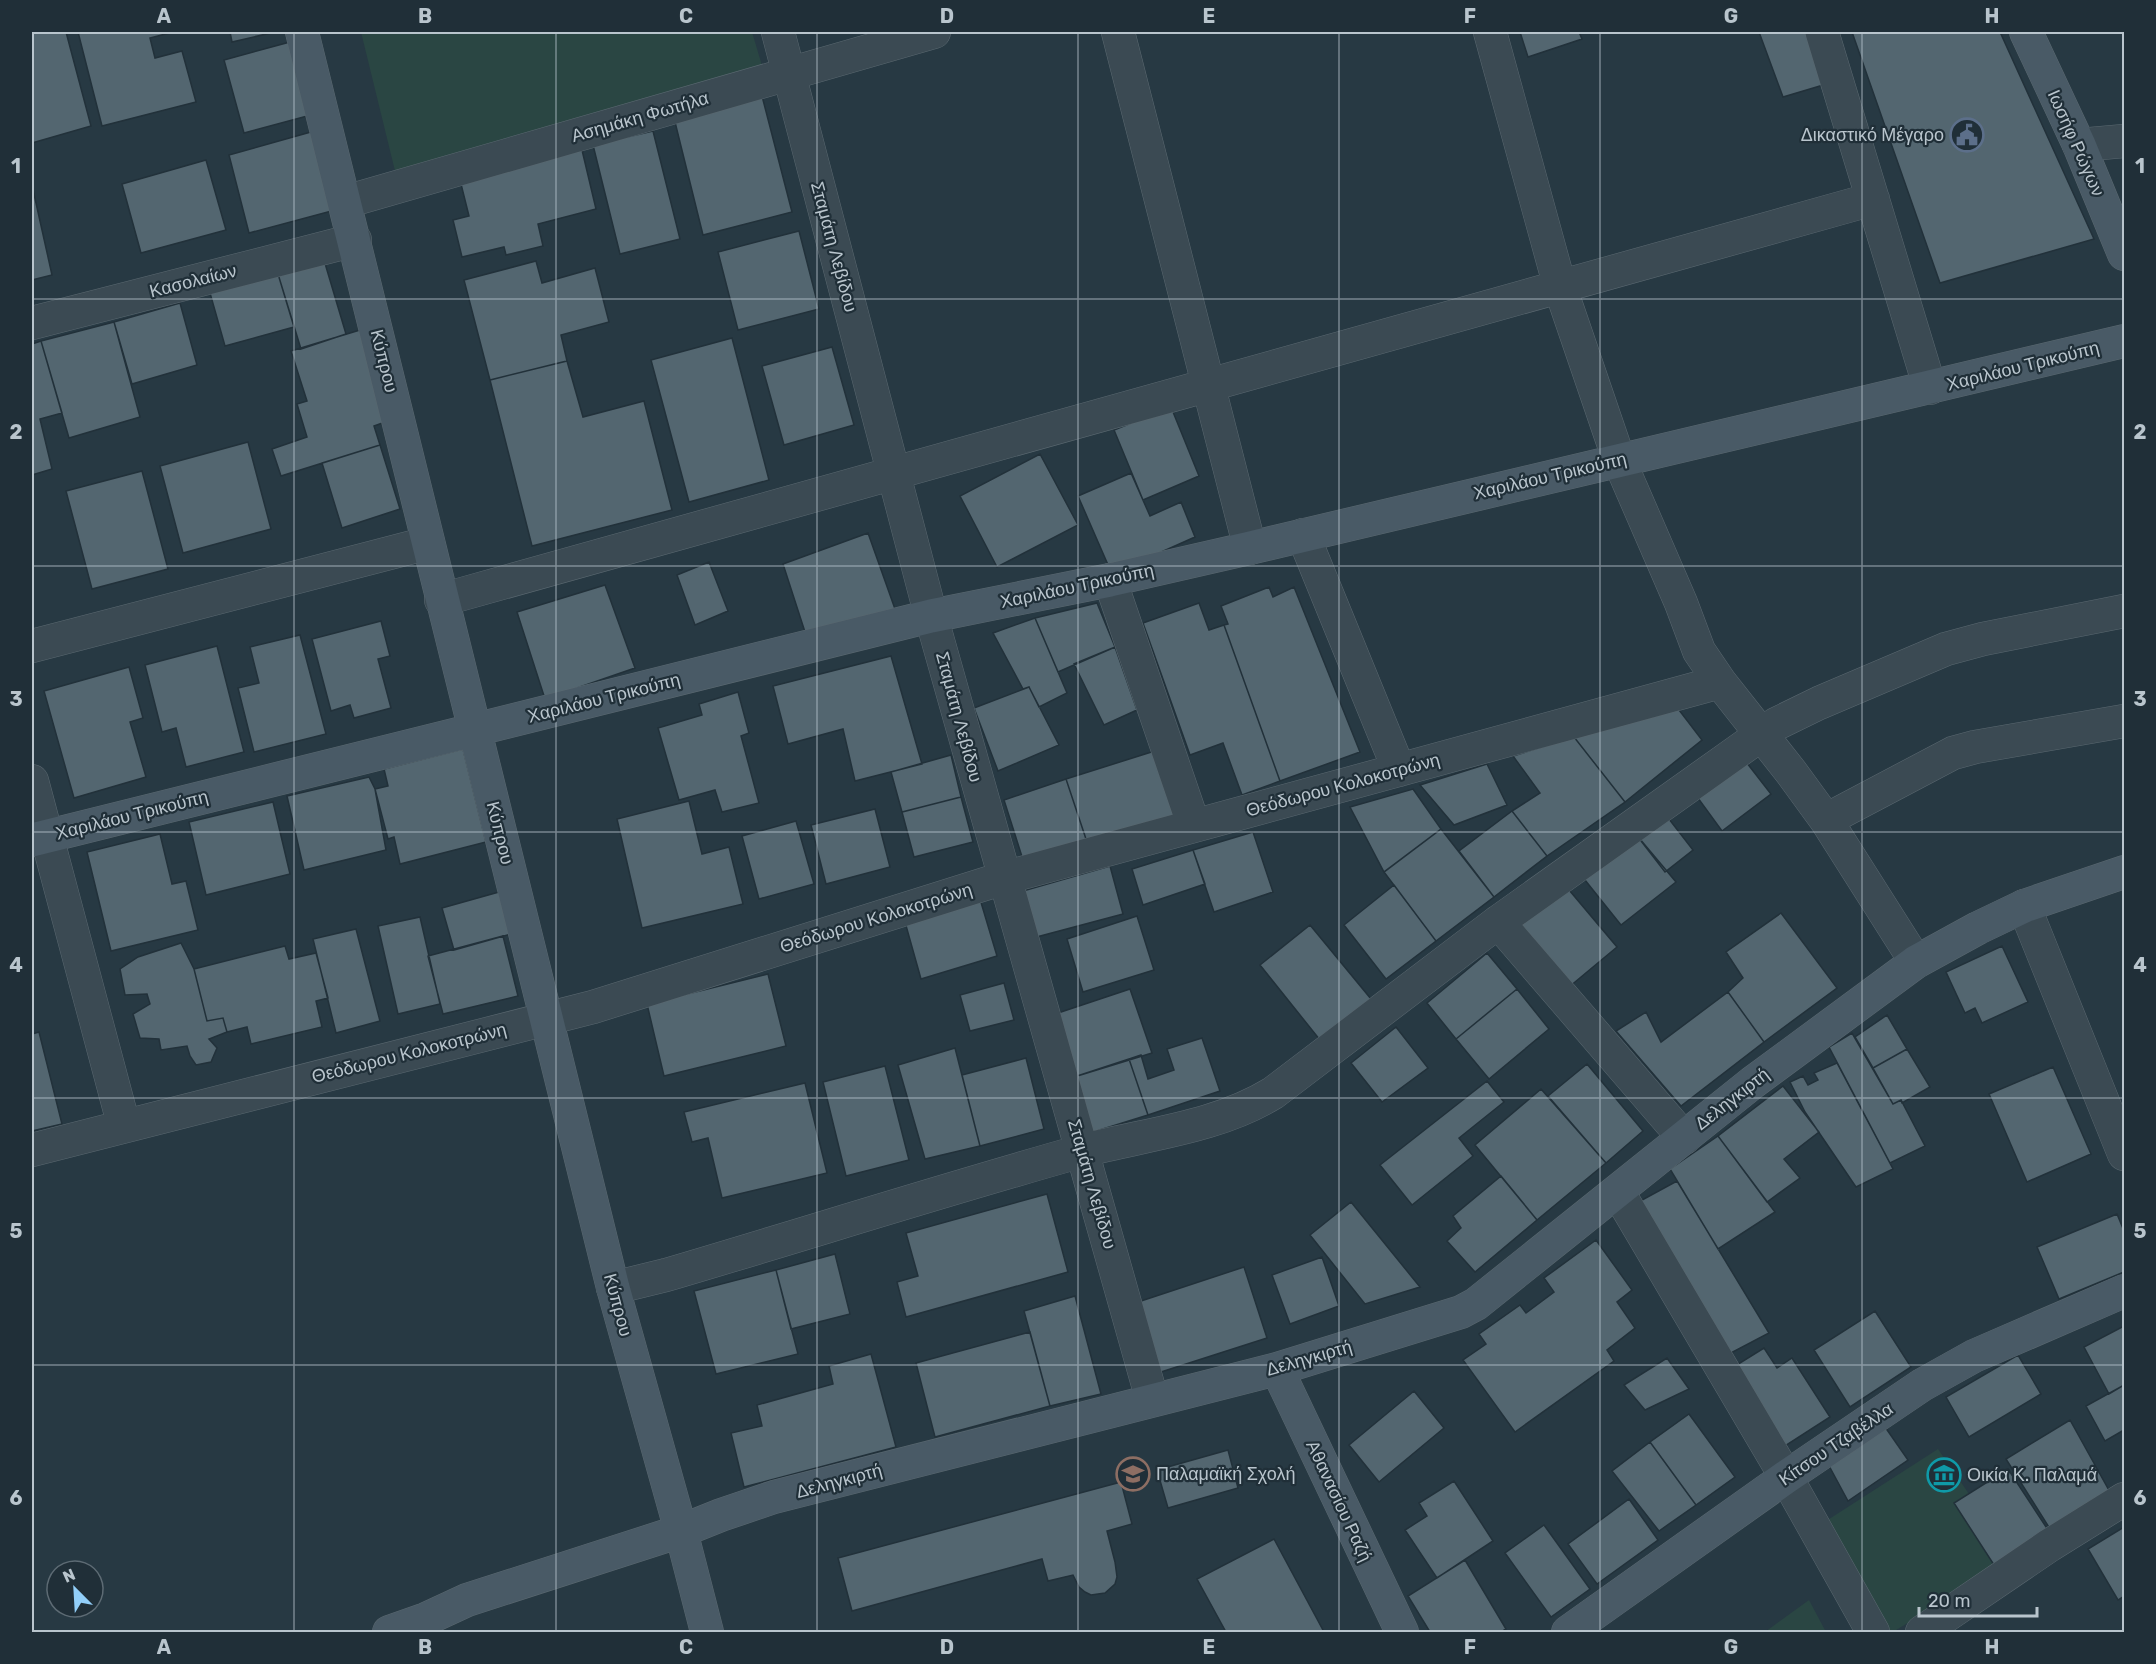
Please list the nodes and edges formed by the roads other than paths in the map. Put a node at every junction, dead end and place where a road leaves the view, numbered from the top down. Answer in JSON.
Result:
{"nodes":[{"id":1,"x":302,"y":32,"type":"edge"},
{"id":2,"x":778,"y":32,"type":"edge"},
{"id":3,"x":934,"y":32,"type":"edge"},
{"id":4,"x":1118,"y":32,"type":"edge"},
{"id":5,"x":1490,"y":32,"type":"edge"},
{"id":6,"x":1822,"y":32,"type":"edge"},
{"id":7,"x":2026,"y":32,"type":"edge"},
{"id":8,"x":789,"y":74,"type":"junction"},
{"id":9,"x":2124,"y":141,"type":"edge"},
{"id":10,"x":2079,"y":145,"type":"junction"},
{"id":11,"x":1873,"y":199,"type":"junction"},
{"id":12,"x":345,"y":202,"type":"junction"},
{"id":13,"x":355,"y":240,"type":"junction"},
{"id":14,"x":2124,"y":254,"type":"edge"},
{"id":15,"x":1560,"y":287,"type":"junction"},
{"id":16,"x":32,"y":323,"type":"edge"},
{"id":17,"x":2124,"y":341,"type":"edge"},
{"id":18,"x":1209,"y":386,"type":"junction"},
{"id":19,"x":1930,"y":388,"type":"junction"},
{"id":20,"x":1619,"y":460,"type":"junction"},
{"id":21,"x":893,"y":473,"type":"junction"},
{"id":22,"x":1303,"y":535,"type":"junction"},
{"id":23,"x":428,"y":543,"type":"junction"},
{"id":24,"x":1250,"y":548,"type":"junction"},
{"id":25,"x":1110,"y":580,"type":"junction"},
{"id":26,"x":441,"y":600,"type":"junction"},
{"id":27,"x":2124,"y":611,"type":"edge"},
{"id":28,"x":932,"y":615,"type":"junction"},
{"id":29,"x":32,"y":646,"type":"edge"},
{"id":30,"x":1720,"y":682,"type":"junction"},
{"id":31,"x":2124,"y":721,"type":"edge"},
{"id":32,"x":475,"y":730,"type":"junction"},
{"id":33,"x":1759,"y":735,"type":"junction"},
{"id":34,"x":1399,"y":770,"type":"junction"},
{"id":35,"x":32,"y":780,"type":"edge"},
{"id":36,"x":1826,"y":820,"type":"junction"},
{"id":37,"x":1194,"y":826,"type":"junction"},
{"id":38,"x":39,"y":838,"type":"edge"},
{"id":39,"x":2124,"y":872,"type":"edge"},
{"id":40,"x":1004,"y":878,"type":"junction"},
{"id":41,"x":2024,"y":906,"type":"junction"},
{"id":42,"x":1498,"y":922,"type":"junction"},
{"id":43,"x":1916,"y":962,"type":"junction"},
{"id":44,"x":545,"y":1018,"type":"junction"},
{"id":45,"x":124,"y":1126,"type":"junction"},
{"id":46,"x":1684,"y":1138,"type":"junction"},
{"id":47,"x":32,"y":1150,"type":"edge"},
{"id":48,"x":1083,"y":1151,"type":"junction"},
{"id":49,"x":2124,"y":1154,"type":"edge"},
{"id":50,"x":1618,"y":1192,"type":"junction"},
{"id":51,"x":613,"y":1288,"type":"junction"},
{"id":52,"x":2124,"y":1291,"type":"edge"},
{"id":53,"x":1276,"y":1369,"type":"junction"},
{"id":54,"x":1152,"y":1399,"type":"junction"},
{"id":55,"x":1786,"y":1477,"type":"junction"},
{"id":56,"x":2124,"y":1499,"type":"edge"},
{"id":57,"x":681,"y":1531,"type":"junction"},
{"id":58,"x":389,"y":1632,"type":"edge"},
{"id":59,"x":707,"y":1632,"type":"edge"},
{"id":60,"x":1402,"y":1632,"type":"edge"},
{"id":61,"x":1568,"y":1632,"type":"edge"},
{"id":62,"x":1873,"y":1632,"type":"edge"},
{"id":63,"x":1922,"y":1632,"type":"edge"}],
"edges":[{"from":1,"to":12,"type":"street","name":"Κύπρου"},
{"from":2,"to":8,"type":"street","name":"Σταμάτη Λεβίδου"},
{"from":3,"to":8,"type":"street","name":"Ασημάκη Φωτήλα"},
{"from":4,"to":18,"type":"street"},
{"from":5,"to":15,"type":"street"},
{"from":6,"to":11,"type":"street"},
{"from":7,"to":10,"type":"street","name":"Ιωσήφ Ρώγων"},
{"from":8,"to":12,"type":"street","name":"Ασημάκη Φωτήλα"},
{"from":8,"to":21,"type":"street","name":"Σταμάτη Λεβίδου"},
{"from":9,"to":10,"type":"street"},
{"from":10,"to":14,"type":"street","name":"Ιωσήφ Ρώγων"},
{"from":11,"to":15,"type":"street"},
{"from":11,"to":19,"type":"street"},
{"from":12,"to":13,"type":"street","name":"Κύπρου"},
{"from":13,"to":16,"type":"street","name":"Κασολαίων"},
{"from":13,"to":23,"type":"street","name":"Κύπρου"},
{"from":15,"to":18,"type":"street"},
{"from":15,"to":20,"type":"street"},
{"from":17,"to":19,"type":"street","name":"Χαριλάου Τρικούπη"},
{"from":18,"to":21,"type":"street"},
{"from":18,"to":24,"type":"street"},
{"from":19,"to":20,"type":"street","name":"Χαριλάου Τρικούπη"},
{"from":20,"to":22,"type":"street","name":"Χαριλάου Τρικούπη"},
{"from":20,"to":30,"type":"street"},
{"from":21,"to":26,"type":"street"},
{"from":21,"to":28,"type":"street","name":"Σταμάτη Λεβίδου"},
{"from":22,"to":24,"type":"street","name":"Χαριλάου Τρικούπη"},
{"from":22,"to":34,"type":"street"},
{"from":23,"to":26,"type":"street","name":"Κύπρου"},
{"from":23,"to":29,"type":"street"},
{"from":24,"to":25,"type":"street","name":"Χαριλάου Τρικούπη"},
{"from":25,"to":28,"type":"street","name":"Χαριλάου Τρικούπη"},
{"from":25,"to":37,"type":"street"},
{"from":26,"to":32,"type":"street","name":"Κύπρου"},
{"from":27,"to":33,"type":"street"},
{"from":28,"to":32,"type":"street","name":"Χαριλάου Τρικούπη"},
{"from":28,"to":40,"type":"street","name":"Σταμάτη Λεβίδου"},
{"from":30,"to":33,"type":"street"},
{"from":30,"to":34,"type":"street","name":"Θεόδωρου Κολοκοτρώνη"},
{"from":31,"to":36,"type":"street"},
{"from":32,"to":38,"type":"street","name":"Χαριλάου Τρικούπη"},
{"from":32,"to":44,"type":"street","name":"Κύπρου"},
{"from":33,"to":36,"type":"street"},
{"from":33,"to":42,"type":"street"},
{"from":34,"to":37,"type":"street","name":"Θεόδωρου Κολοκοτρώνη"},
{"from":35,"to":38,"type":"street"},
{"from":36,"to":43,"type":"street"},
{"from":37,"to":40,"type":"street","name":"Θεόδωρου Κολοκοτρώνη"},
{"from":38,"to":45,"type":"street"},
{"from":39,"to":41,"type":"street","name":"Δεληγκιρτή"},
{"from":40,"to":44,"type":"street","name":"Θεόδωρου Κολοκοτρώνη"},
{"from":40,"to":48,"type":"street","name":"Σταμάτη Λεβίδου"},
{"from":41,"to":43,"type":"street","name":"Δεληγκιρτή"},
{"from":41,"to":49,"type":"street"},
{"from":42,"to":46,"type":"street"},
{"from":42,"to":48,"type":"street"},
{"from":43,"to":46,"type":"street","name":"Δεληγκιρτή"},
{"from":44,"to":45,"type":"street","name":"Θεόδωρου Κολοκοτρώνη"},
{"from":44,"to":51,"type":"street","name":"Κύπρου"},
{"from":45,"to":47,"type":"street","name":"Θεόδωρου Κολοκοτρώνη"},
{"from":46,"to":50,"type":"street","name":"Δεληγκιρτή"},
{"from":48,"to":51,"type":"street"},
{"from":48,"to":54,"type":"street","name":"Σταμάτη Λεβίδου"},
{"from":50,"to":53,"type":"street","name":"Δεληγκιρτή"},
{"from":50,"to":55,"type":"street"},
{"from":51,"to":57,"type":"street","name":"Κύπρου"},
{"from":52,"to":55,"type":"street","name":"Κίτσου Τζαβέλλα"},
{"from":53,"to":54,"type":"street","name":"Δεληγκιρτή"},
{"from":53,"to":60,"type":"street","name":"Αθανασίου Ραζή"},
{"from":54,"to":57,"type":"street","name":"Δεληγκιρτή"},
{"from":55,"to":61,"type":"street","name":"Κίτσου Τζαβέλλα"},
{"from":55,"to":62,"type":"street"},
{"from":56,"to":63,"type":"street"},
{"from":57,"to":58,"type":"street","name":"Δεληγκιρτή"},
{"from":57,"to":59,"type":"street","name":"Κύπρου"}]}
